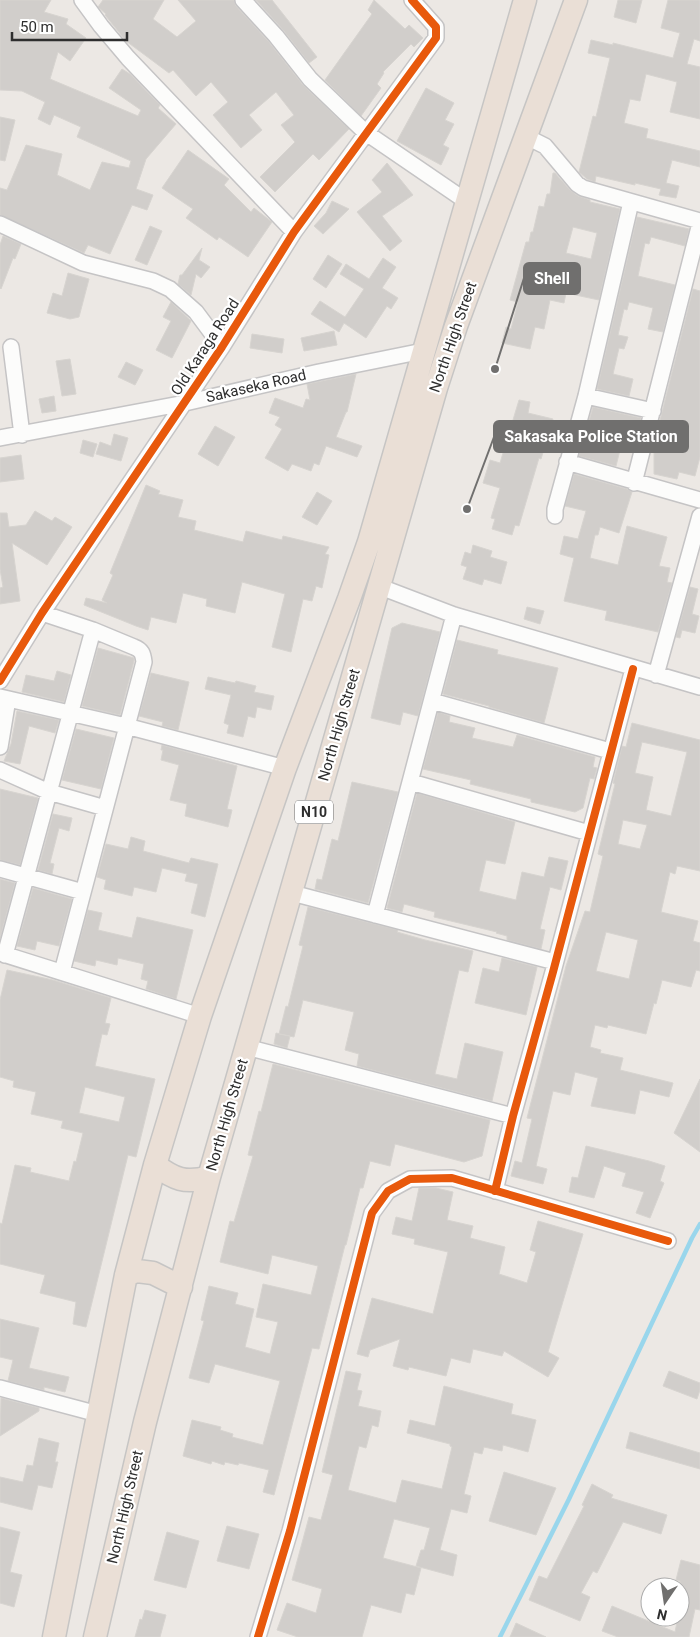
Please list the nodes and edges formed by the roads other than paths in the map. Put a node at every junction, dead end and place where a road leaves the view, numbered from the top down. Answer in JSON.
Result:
{"nodes":[{"id":1,"x":82,"y":0,"type":"edge"},
{"id":2,"x":243,"y":0,"type":"edge"},
{"id":3,"x":412,"y":0,"type":"edge"},
{"id":4,"x":525,"y":0,"type":"edge"},
{"id":5,"x":576,"y":0,"type":"edge"},
{"id":6,"x":365,"y":132,"type":"junction"},
{"id":7,"x":526,"y":136,"type":"junction"},
{"id":8,"x":466,"y":202,"type":"junction"},
{"id":9,"x":631,"y":202,"type":"junction"},
{"id":10,"x":700,"y":222,"type":"edge"},
{"id":11,"x":0,"y":224,"type":"edge"},
{"id":12,"x":294,"y":232,"type":"junction"},
{"id":13,"x":11,"y":347,"type":"dead end"},
{"id":14,"x":222,"y":347,"type":"junction"},
{"id":15,"x":423,"y":351,"type":"junction"},
{"id":16,"x":586,"y":396,"type":"junction"},
{"id":17,"x":185,"y":403,"type":"junction"},
{"id":18,"x":653,"y":411,"type":"junction"},
{"id":19,"x":22,"y":434,"type":"junction"},
{"id":20,"x":0,"y":438,"type":"edge"},
{"id":21,"x":568,"y":462,"type":"junction"},
{"id":22,"x":634,"y":483,"type":"junction"},
{"id":23,"x":700,"y":500,"type":"edge"},
{"id":24,"x":555,"y":516,"type":"dead end"},
{"id":25,"x":700,"y":516,"type":"edge"},
{"id":26,"x":378,"y":586,"type":"junction"},
{"id":27,"x":42,"y":613,"type":"junction"},
{"id":28,"x":454,"y":616,"type":"junction"},
{"id":29,"x":93,"y":630,"type":"junction"},
{"id":30,"x":632,"y":669,"type":"junction"},
{"id":31,"x":656,"y":676,"type":"junction"},
{"id":32,"x":0,"y":681,"type":"edge"},
{"id":33,"x":700,"y":687,"type":"edge"},
{"id":34,"x":4,"y":698,"type":"edge"},
{"id":35,"x":432,"y":701,"type":"junction"},
{"id":36,"x":70,"y":712,"type":"junction"},
{"id":37,"x":126,"y":726,"type":"junction"},
{"id":38,"x":0,"y":748,"type":"edge"},
{"id":39,"x":610,"y":750,"type":"junction"},
{"id":40,"x":285,"y":768,"type":"junction"},
{"id":41,"x":0,"y":770,"type":"edge"},
{"id":42,"x":411,"y":782,"type":"junction"},
{"id":43,"x":49,"y":792,"type":"junction"},
{"id":44,"x":105,"y":808,"type":"junction"},
{"id":45,"x":589,"y":833,"type":"junction"},
{"id":46,"x":0,"y":869,"type":"edge"},
{"id":47,"x":27,"y":877,"type":"junction"},
{"id":48,"x":83,"y":892,"type":"junction"},
{"id":49,"x":292,"y":893,"type":"junction"},
{"id":50,"x":375,"y":915,"type":"junction"},
{"id":51,"x":2,"y":954,"type":"edge"},
{"id":52,"x":555,"y":962,"type":"junction"},
{"id":53,"x":62,"y":972,"type":"junction"},
{"id":54,"x":200,"y":1016,"type":"junction"},
{"id":55,"x":246,"y":1047,"type":"junction"},
{"id":56,"x":514,"y":1116,"type":"junction"},
{"id":57,"x":155,"y":1165,"type":"junction"},
{"id":58,"x":209,"y":1177,"type":"junction"},
{"id":59,"x":496,"y":1191,"type":"junction"},
{"id":60,"x":668,"y":1241,"type":"dead end"},
{"id":61,"x":126,"y":1276,"type":"junction"},
{"id":62,"x":180,"y":1287,"type":"junction"},
{"id":63,"x":0,"y":1389,"type":"edge"},
{"id":64,"x":98,"y":1414,"type":"junction"},
{"id":65,"x":54,"y":1637,"type":"edge"},
{"id":66,"x":95,"y":1637,"type":"edge"},
{"id":67,"x":258,"y":1637,"type":"edge"}],
"edges":[{"from":1,"to":12,"type":"street"},
{"from":2,"to":6,"type":"street"},
{"from":3,"to":6,"type":"street","name":"Old Karaga Road"},
{"from":4,"to":8,"type":"highway","name":"North High Street","number":"N10"},
{"from":5,"to":7,"type":"highway","name":"North High Street","number":"N10"},
{"from":6,"to":8,"type":"street"},
{"from":6,"to":12,"type":"street","name":"Old Karaga Road"},
{"from":7,"to":9,"type":"street"},
{"from":7,"to":26,"type":"highway","name":"North High Street","number":"N10"},
{"from":8,"to":15,"type":"highway","name":"North High Street","number":"N10"},
{"from":9,"to":10,"type":"street"},
{"from":9,"to":16,"type":"street"},
{"from":10,"to":18,"type":"street"},
{"from":11,"to":14,"type":"street"},
{"from":12,"to":14,"type":"street","name":"Old Karaga Road"},
{"from":13,"to":19,"type":"street"},
{"from":14,"to":17,"type":"street","name":"Old Karaga Road"},
{"from":15,"to":17,"type":"street","name":"Sakaseka Road"},
{"from":15,"to":40,"type":"highway","name":"North High Street","number":"N10"},
{"from":16,"to":18,"type":"street"},
{"from":16,"to":21,"type":"street"},
{"from":17,"to":19,"type":"street","name":"Sakaseka Road"},
{"from":17,"to":27,"type":"street","name":"Old Karaga Road"},
{"from":18,"to":22,"type":"street"},
{"from":19,"to":20,"type":"street","name":"Sakaseka Road"},
{"from":21,"to":22,"type":"street"},
{"from":21,"to":24,"type":"street"},
{"from":22,"to":23,"type":"street"},
{"from":25,"to":31,"type":"street"},
{"from":26,"to":28,"type":"street"},
{"from":26,"to":49,"type":"highway","name":"North High Street","number":"N10"},
{"from":27,"to":29,"type":"street"},
{"from":27,"to":32,"type":"street","name":"Old Karaga Road"},
{"from":28,"to":30,"type":"street"},
{"from":28,"to":35,"type":"street"},
{"from":29,"to":36,"type":"street"},
{"from":29,"to":37,"type":"street"},
{"from":30,"to":31,"type":"street"},
{"from":30,"to":39,"type":"street"},
{"from":31,"to":33,"type":"street"},
{"from":34,"to":36,"type":"street"},
{"from":34,"to":38,"type":"street"},
{"from":35,"to":39,"type":"street"},
{"from":35,"to":42,"type":"street"},
{"from":36,"to":37,"type":"street"},
{"from":36,"to":43,"type":"street"},
{"from":37,"to":40,"type":"street"},
{"from":37,"to":44,"type":"street"},
{"from":39,"to":45,"type":"street"},
{"from":40,"to":54,"type":"highway","name":"North High Street","number":"N10"},
{"from":41,"to":43,"type":"street"},
{"from":42,"to":45,"type":"street"},
{"from":42,"to":50,"type":"street"},
{"from":43,"to":44,"type":"street"},
{"from":43,"to":47,"type":"street"},
{"from":44,"to":48,"type":"street"},
{"from":45,"to":52,"type":"street"},
{"from":46,"to":47,"type":"street"},
{"from":47,"to":48,"type":"street"},
{"from":47,"to":51,"type":"street"},
{"from":48,"to":53,"type":"street"},
{"from":49,"to":50,"type":"street"},
{"from":49,"to":55,"type":"highway","name":"North High Street","number":"N10"},
{"from":50,"to":52,"type":"street"},
{"from":51,"to":53,"type":"street"},
{"from":52,"to":56,"type":"street"},
{"from":53,"to":54,"type":"street"},
{"from":54,"to":57,"type":"highway","name":"North High Street","number":"N10"},
{"from":55,"to":56,"type":"street"},
{"from":55,"to":58,"type":"highway","name":"North High Street","number":"N10"},
{"from":56,"to":59,"type":"street"},
{"from":57,"to":58,"type":"highway"},
{"from":57,"to":61,"type":"highway","name":"North High Street","number":"N10"},
{"from":58,"to":62,"type":"highway","name":"North High Street","number":"N10"},
{"from":59,"to":60,"type":"street"},
{"from":59,"to":67,"type":"street"},
{"from":61,"to":62,"type":"highway"},
{"from":61,"to":64,"type":"highway","name":"North High Street","number":"N10"},
{"from":62,"to":66,"type":"highway","name":"North High Street","number":"N10"},
{"from":63,"to":64,"type":"street"},
{"from":64,"to":65,"type":"highway","name":"North High Street","number":"N10"}]}
